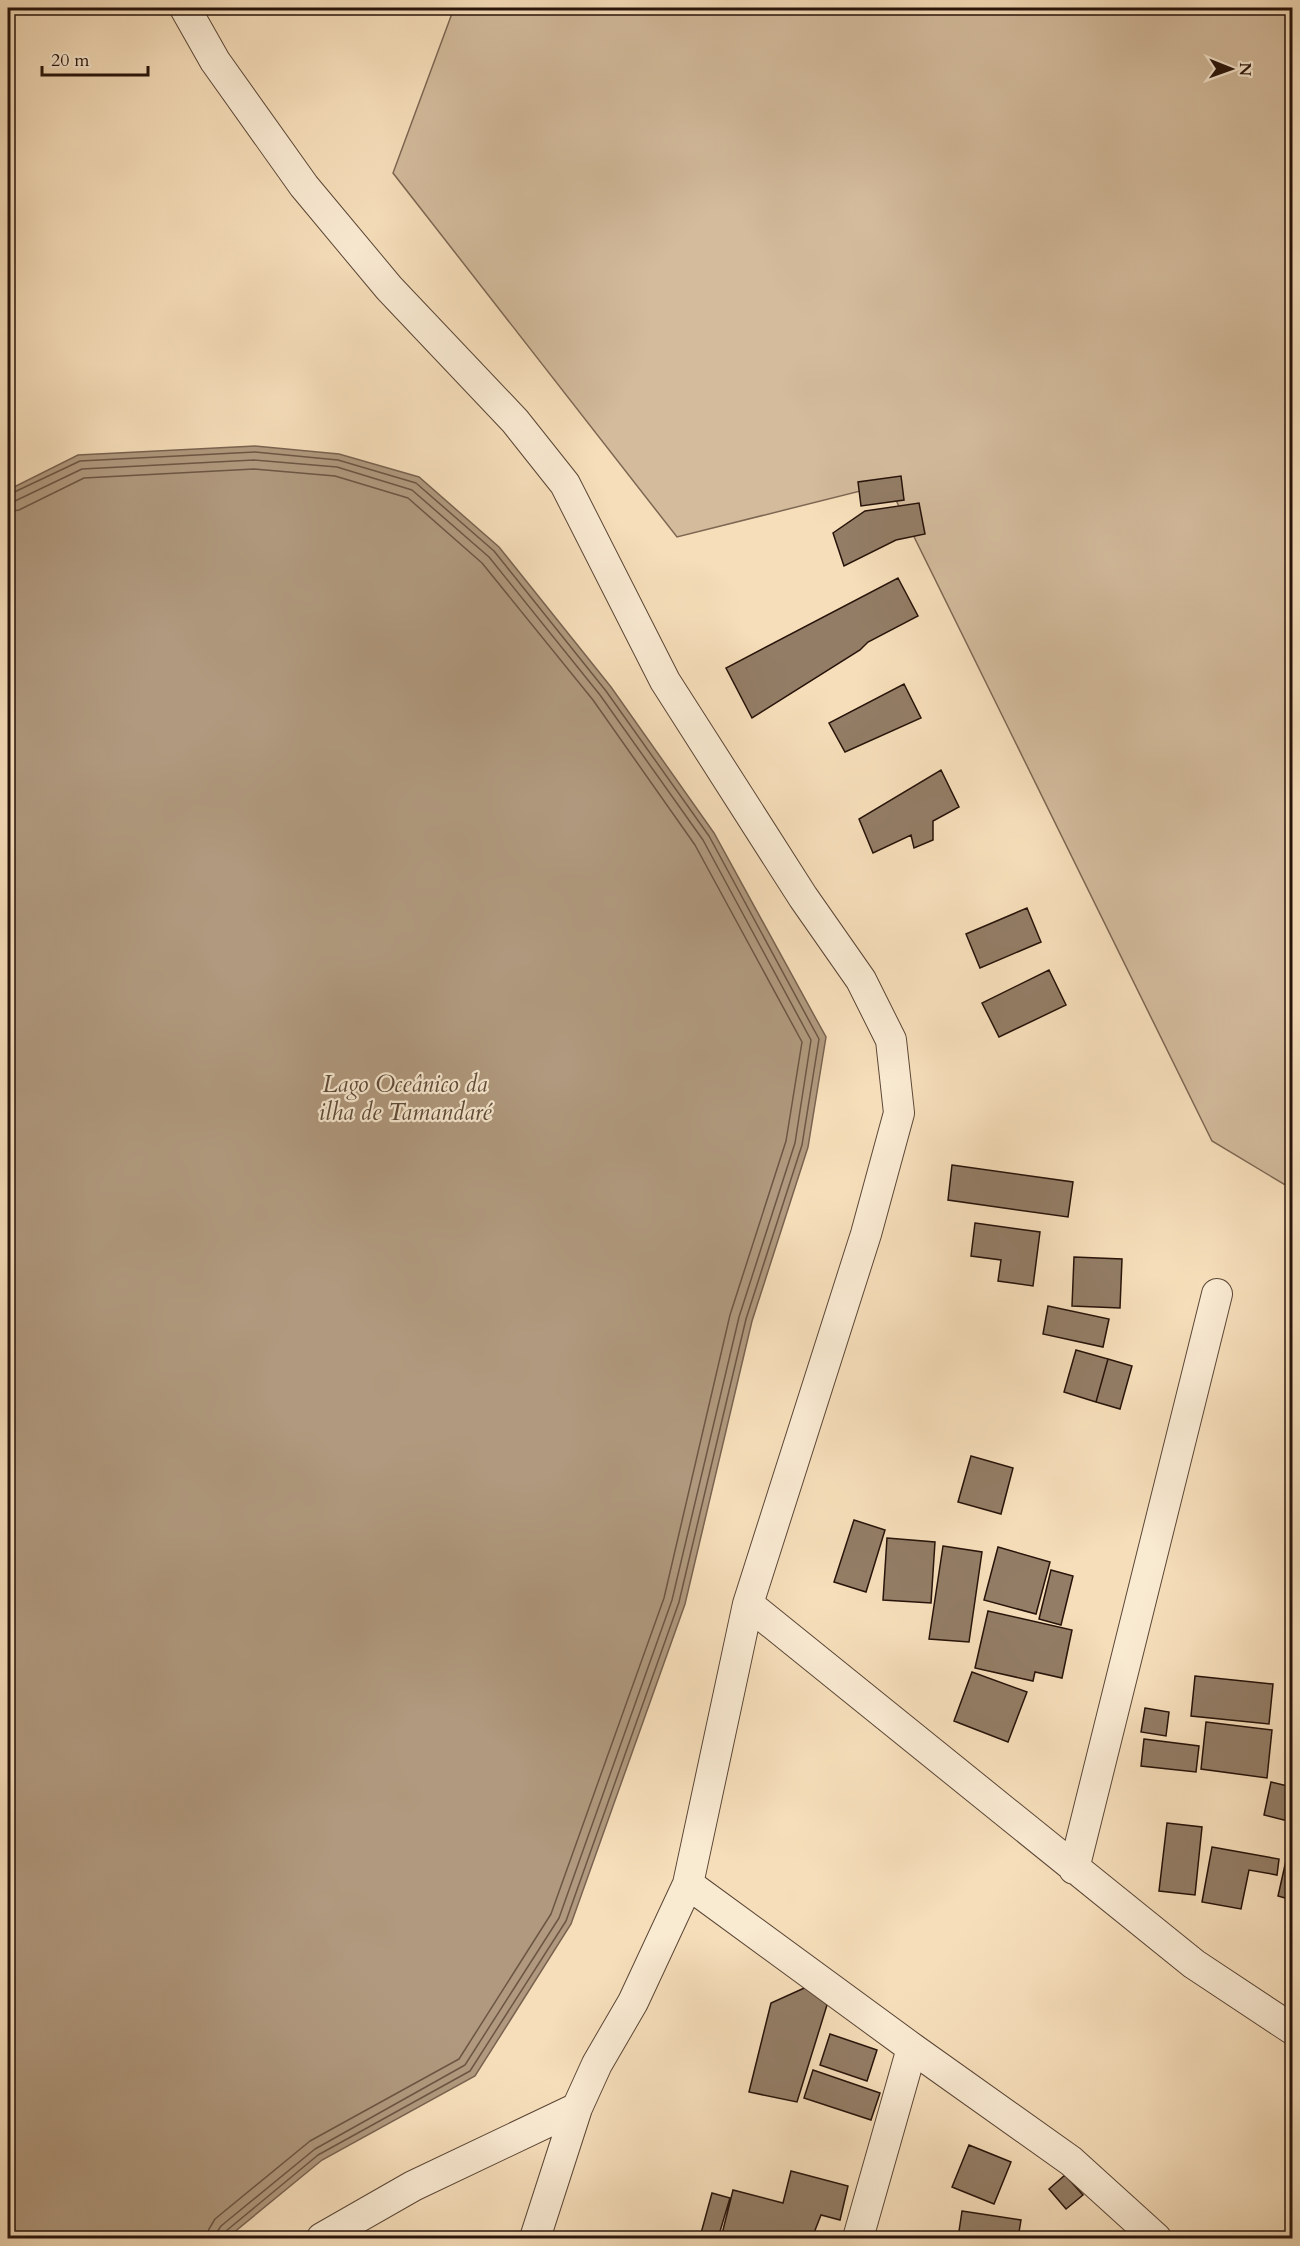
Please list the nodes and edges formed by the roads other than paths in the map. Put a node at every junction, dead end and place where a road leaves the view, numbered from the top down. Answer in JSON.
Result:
{"nodes":[{"id":1,"x":185,"y":8,"type":"edge"},
{"id":2,"x":1217,"y":1294,"type":"dead end"},
{"id":3,"x":748,"y":1604,"type":"junction"},
{"id":4,"x":1074,"y":1869,"type":"junction"},
{"id":5,"x":688,"y":1884,"type":"junction"},
{"id":6,"x":1293,"y":2029,"type":"edge"},
{"id":7,"x":912,"y":2048,"type":"junction"},
{"id":8,"x":577,"y":2108,"type":"junction"},
{"id":9,"x":322,"y":2238,"type":"edge"},
{"id":10,"x":535,"y":2238,"type":"edge"},
{"id":11,"x":858,"y":2238,"type":"edge"},
{"id":12,"x":1156,"y":2238,"type":"edge"}],
"edges":[{"from":1,"to":3,"type":"street"},
{"from":2,"to":4,"type":"street"},
{"from":3,"to":4,"type":"street"},
{"from":3,"to":5,"type":"street"},
{"from":4,"to":6,"type":"street"},
{"from":5,"to":7,"type":"street"},
{"from":5,"to":8,"type":"street"},
{"from":7,"to":11,"type":"street"},
{"from":7,"to":12,"type":"street"},
{"from":8,"to":9,"type":"street"},
{"from":8,"to":10,"type":"street"}]}
